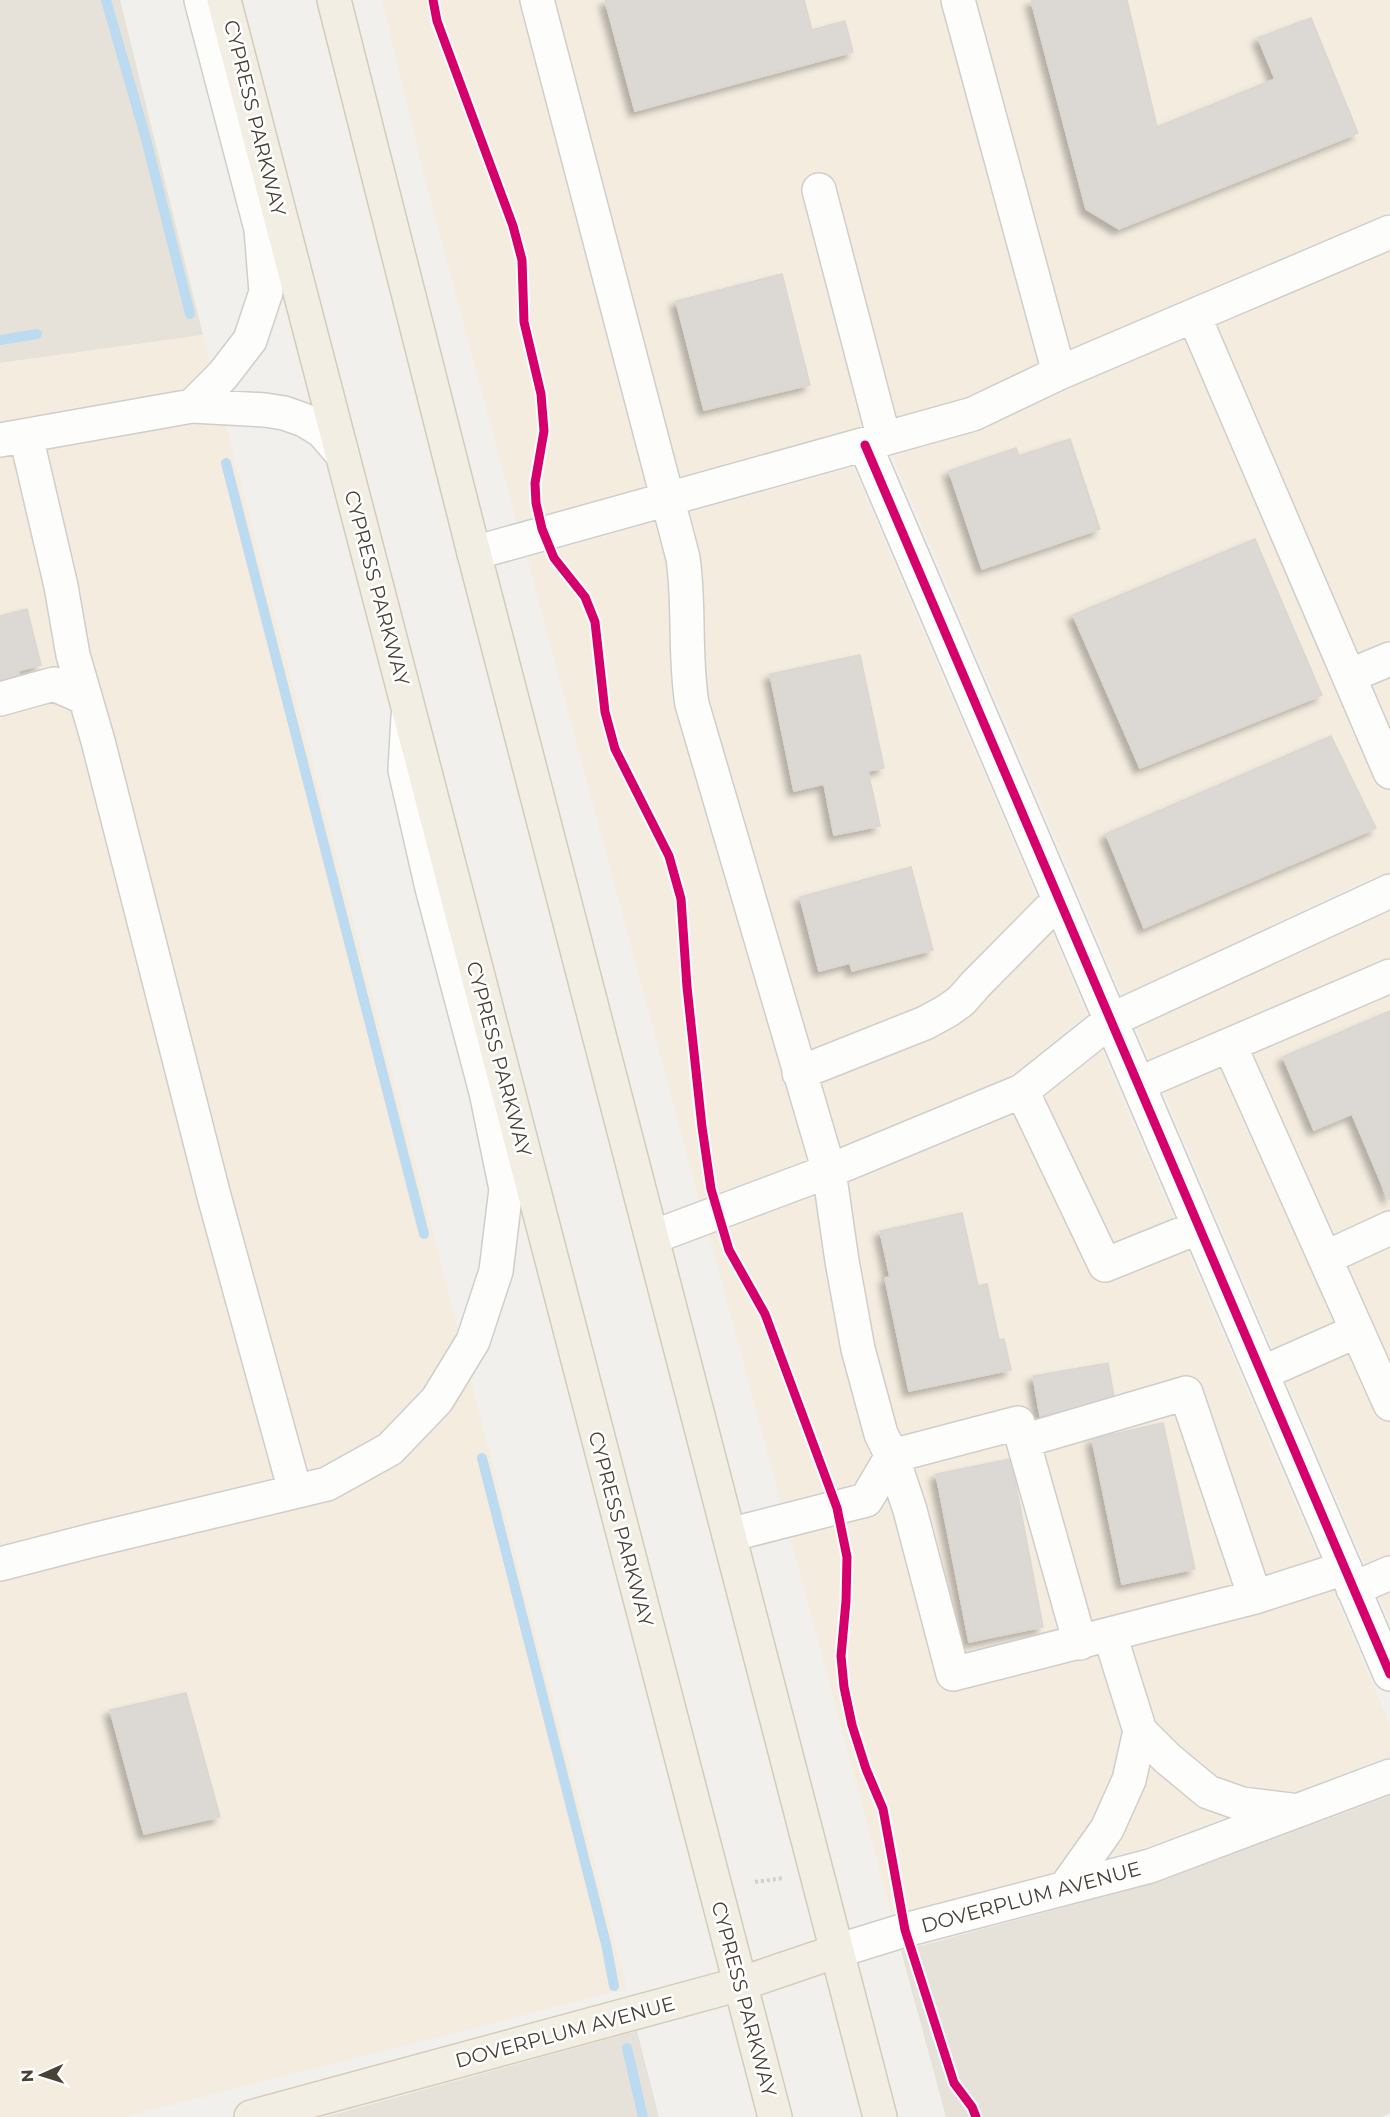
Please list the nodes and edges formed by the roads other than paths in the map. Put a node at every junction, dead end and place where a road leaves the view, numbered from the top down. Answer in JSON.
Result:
{"nodes":[{"id":1,"x":201,"y":0,"type":"edge"},
{"id":2,"x":224,"y":0,"type":"edge"},
{"id":3,"x":334,"y":0,"type":"edge"},
{"id":4,"x":537,"y":0,"type":"edge"},
{"id":5,"x":958,"y":0,"type":"edge"},
{"id":6,"x":819,"y":190,"type":"dead end"},
{"id":7,"x":1390,"y":232,"type":"edge"},
{"id":8,"x":1194,"y":316,"type":"junction"},
{"id":9,"x":1059,"y":373,"type":"junction"},
{"id":10,"x":192,"y":406,"type":"junction"},
{"id":11,"x":13,"y":438,"type":"edge"},
{"id":12,"x":874,"y":442,"type":"junction"},
{"id":13,"x":342,"y":454,"type":"junction"},
{"id":14,"x":669,"y":500,"type":"junction"},
{"id":15,"x":474,"y":553,"type":"junction"},
{"id":16,"x":1390,"y":659,"type":"edge"},
{"id":17,"x":1349,"y":676,"type":"junction"},
{"id":18,"x":85,"y":698,"type":"junction"},
{"id":19,"x":0,"y":699,"type":"edge"},
{"id":20,"x":408,"y":711,"type":"junction"},
{"id":21,"x":1381,"y":728,"type":"edge"},
{"id":22,"x":1390,"y":772,"type":"edge"},
{"id":23,"x":1390,"y":891,"type":"edge"},
{"id":24,"x":1059,"y":900,"type":"junction"},
{"id":25,"x":1390,"y":976,"type":"edge"},
{"id":26,"x":1111,"y":1020,"type":"junction"},
{"id":27,"x":1230,"y":1046,"type":"junction"},
{"id":28,"x":799,"y":1073,"type":"junction"},
{"id":29,"x":1138,"y":1084,"type":"junction"},
{"id":30,"x":1022,"y":1091,"type":"junction"},
{"id":31,"x":829,"y":1171,"type":"junction"},
{"id":32,"x":1199,"y":1227,"type":"junction"},
{"id":33,"x":1390,"y":1228,"type":"edge"},
{"id":34,"x":653,"y":1237,"type":"junction"},
{"id":35,"x":1324,"y":1258,"type":"junction"},
{"id":36,"x":1357,"y":1331,"type":"junction"},
{"id":37,"x":1262,"y":1373,"type":"junction"},
{"id":38,"x":1390,"y":1404,"type":"edge"},
{"id":39,"x":1023,"y":1441,"type":"junction"},
{"id":40,"x":892,"y":1456,"type":"junction"},
{"id":41,"x":295,"y":1491,"type":"junction"},
{"id":42,"x":729,"y":1535,"type":"junction"},
{"id":43,"x":0,"y":1564,"type":"edge"},
{"id":44,"x":1390,"y":1573,"type":"edge"},
{"id":45,"x":1349,"y":1578,"type":"junction"},
{"id":46,"x":1255,"y":1597,"type":"junction"},
{"id":47,"x":1095,"y":1639,"type":"junction"},
{"id":48,"x":1390,"y":1674,"type":"edge"},
{"id":49,"x":1140,"y":1731,"type":"junction"},
{"id":50,"x":1390,"y":1776,"type":"edge"},
{"id":51,"x":1298,"y":1810,"type":"junction"},
{"id":52,"x":1065,"y":1888,"type":"junction"},
{"id":53,"x":837,"y":1951,"type":"junction"},
{"id":54,"x":740,"y":1984,"type":"junction"},
{"id":55,"x":251,"y":2117,"type":"edge"},
{"id":56,"x":775,"y":2117,"type":"edge"},
{"id":57,"x":880,"y":2117,"type":"edge"}],
"edges":[{"from":1,"to":10,"type":"street"},
{"from":2,"to":13,"type":"main road","name":"CYPRESS PARKWAY"},
{"from":3,"to":15,"type":"main road"},
{"from":4,"to":14,"type":"street"},
{"from":5,"to":9,"type":"street"},
{"from":6,"to":12,"type":"street"},
{"from":7,"to":8,"type":"street"},
{"from":8,"to":9,"type":"street"},
{"from":8,"to":17,"type":"street"},
{"from":9,"to":12,"type":"street"},
{"from":10,"to":11,"type":"street"},
{"from":10,"to":13,"type":"street"},
{"from":11,"to":18,"type":"street"},
{"from":12,"to":14,"type":"street"},
{"from":12,"to":24,"type":"street"},
{"from":13,"to":20,"type":"main road","name":"CYPRESS PARKWAY"},
{"from":14,"to":15,"type":"street"},
{"from":14,"to":28,"type":"street"},
{"from":15,"to":34,"type":"main road"},
{"from":16,"to":17,"type":"street"},
{"from":17,"to":21,"type":"street"},
{"from":18,"to":19,"type":"street"},
{"from":18,"to":41,"type":"street"},
{"from":20,"to":41,"type":"street"},
{"from":20,"to":54,"type":"main road","name":"CYPRESS PARKWAY"},
{"from":21,"to":22,"type":"street"},
{"from":23,"to":26,"type":"street"},
{"from":24,"to":26,"type":"street"},
{"from":24,"to":28,"type":"street"},
{"from":25,"to":27,"type":"street"},
{"from":26,"to":29,"type":"street"},
{"from":26,"to":30,"type":"street"},
{"from":27,"to":29,"type":"street"},
{"from":27,"to":35,"type":"street"},
{"from":28,"to":31,"type":"street"},
{"from":29,"to":32,"type":"street"},
{"from":30,"to":31,"type":"street"},
{"from":30,"to":32,"type":"street"},
{"from":31,"to":34,"type":"street"},
{"from":31,"to":40,"type":"street"},
{"from":32,"to":37,"type":"street"},
{"from":33,"to":35,"type":"street"},
{"from":34,"to":42,"type":"main road"},
{"from":35,"to":36,"type":"street"},
{"from":36,"to":37,"type":"street"},
{"from":36,"to":38,"type":"street"},
{"from":37,"to":45,"type":"street"},
{"from":39,"to":40,"type":"street"},
{"from":39,"to":46,"type":"street"},
{"from":39,"to":47,"type":"street"},
{"from":40,"to":42,"type":"street"},
{"from":40,"to":47,"type":"street"},
{"from":41,"to":43,"type":"street"},
{"from":42,"to":53,"type":"main road"},
{"from":44,"to":45,"type":"street"},
{"from":45,"to":46,"type":"street"},
{"from":45,"to":48,"type":"street"},
{"from":46,"to":47,"type":"street"},
{"from":47,"to":49,"type":"street"},
{"from":49,"to":51,"type":"street"},
{"from":49,"to":52,"type":"street"},
{"from":50,"to":51,"type":"street","name":"DOVERPLUM AVENUE"},
{"from":51,"to":52,"type":"street","name":"DOVERPLUM AVENUE"},
{"from":52,"to":53,"type":"street","name":"DOVERPLUM AVENUE"},
{"from":53,"to":54,"type":"main road","name":"DOVERPLUM AVENUE"},
{"from":53,"to":57,"type":"main road"},
{"from":54,"to":55,"type":"main road","name":"DOVERPLUM AVENUE"},
{"from":54,"to":56,"type":"main road","name":"CYPRESS PARKWAY"}]}
